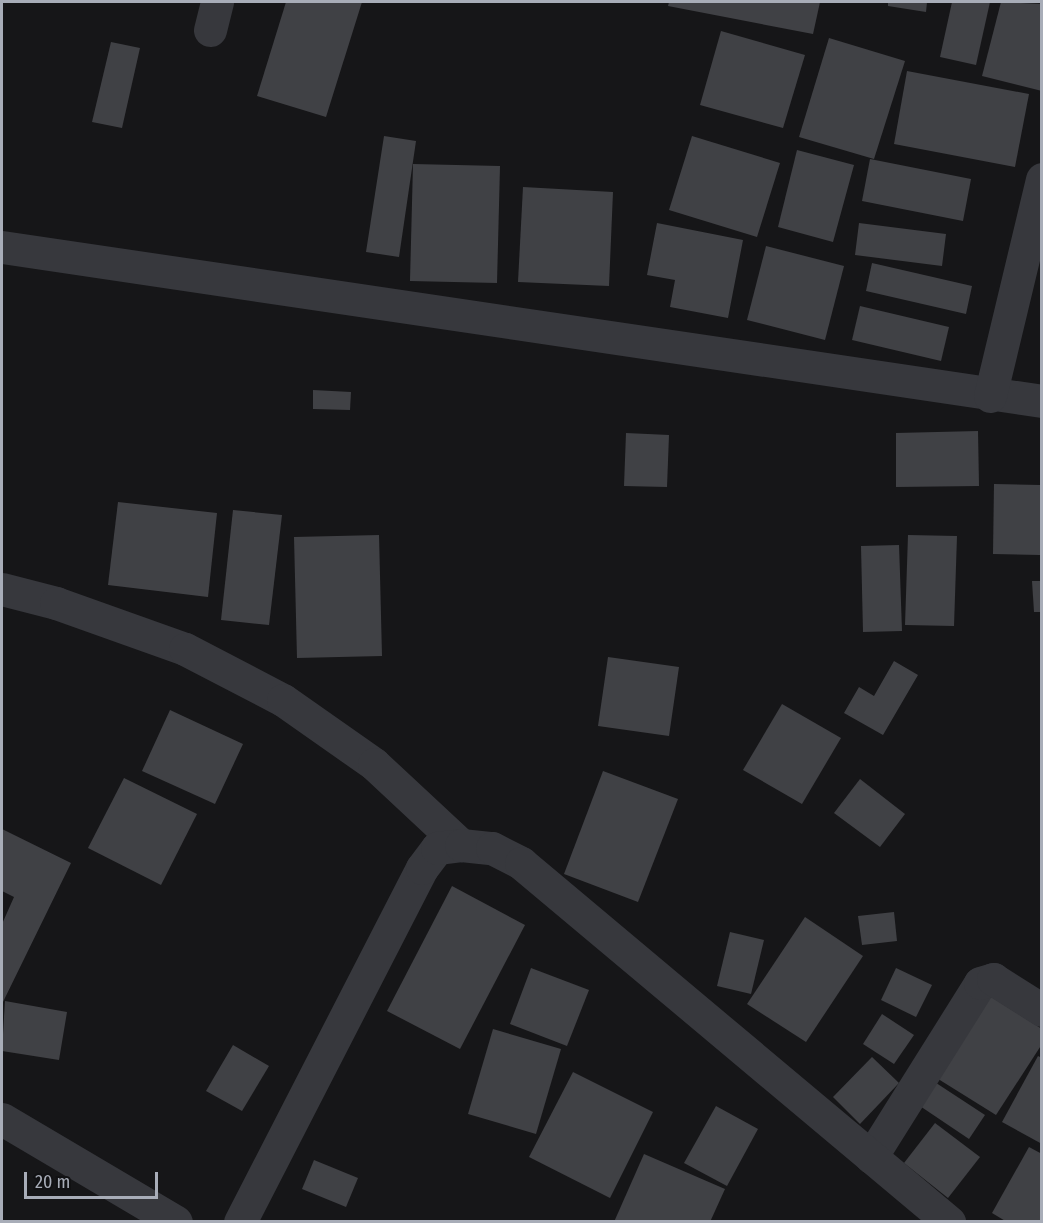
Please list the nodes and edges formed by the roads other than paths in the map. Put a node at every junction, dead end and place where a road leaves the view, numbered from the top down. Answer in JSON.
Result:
{"nodes":[{"id":1,"x":1041,"y":179,"type":"edge"},
{"id":2,"x":2,"y":246,"type":"edge"},
{"id":3,"x":990,"y":396,"type":"junction"},
{"id":4,"x":1041,"y":401,"type":"edge"},
{"id":5,"x":2,"y":589,"type":"edge"},
{"id":6,"x":461,"y":845,"type":"junction"},
{"id":7,"x":1041,"y":1010,"type":"edge"},
{"id":8,"x":2,"y":1119,"type":"edge"},
{"id":9,"x":871,"y":1156,"type":"junction"},
{"id":10,"x":176,"y":1221,"type":"edge"},
{"id":11,"x":240,"y":1221,"type":"edge"},
{"id":12,"x":949,"y":1221,"type":"edge"}],
"edges":[{"from":1,"to":3,"type":"street"},
{"from":2,"to":3,"type":"street"},
{"from":3,"to":4,"type":"street"},
{"from":5,"to":6,"type":"street"},
{"from":6,"to":9,"type":"street"},
{"from":6,"to":11,"type":"street"},
{"from":7,"to":9,"type":"street"},
{"from":8,"to":10,"type":"street"},
{"from":9,"to":12,"type":"street"}]}
